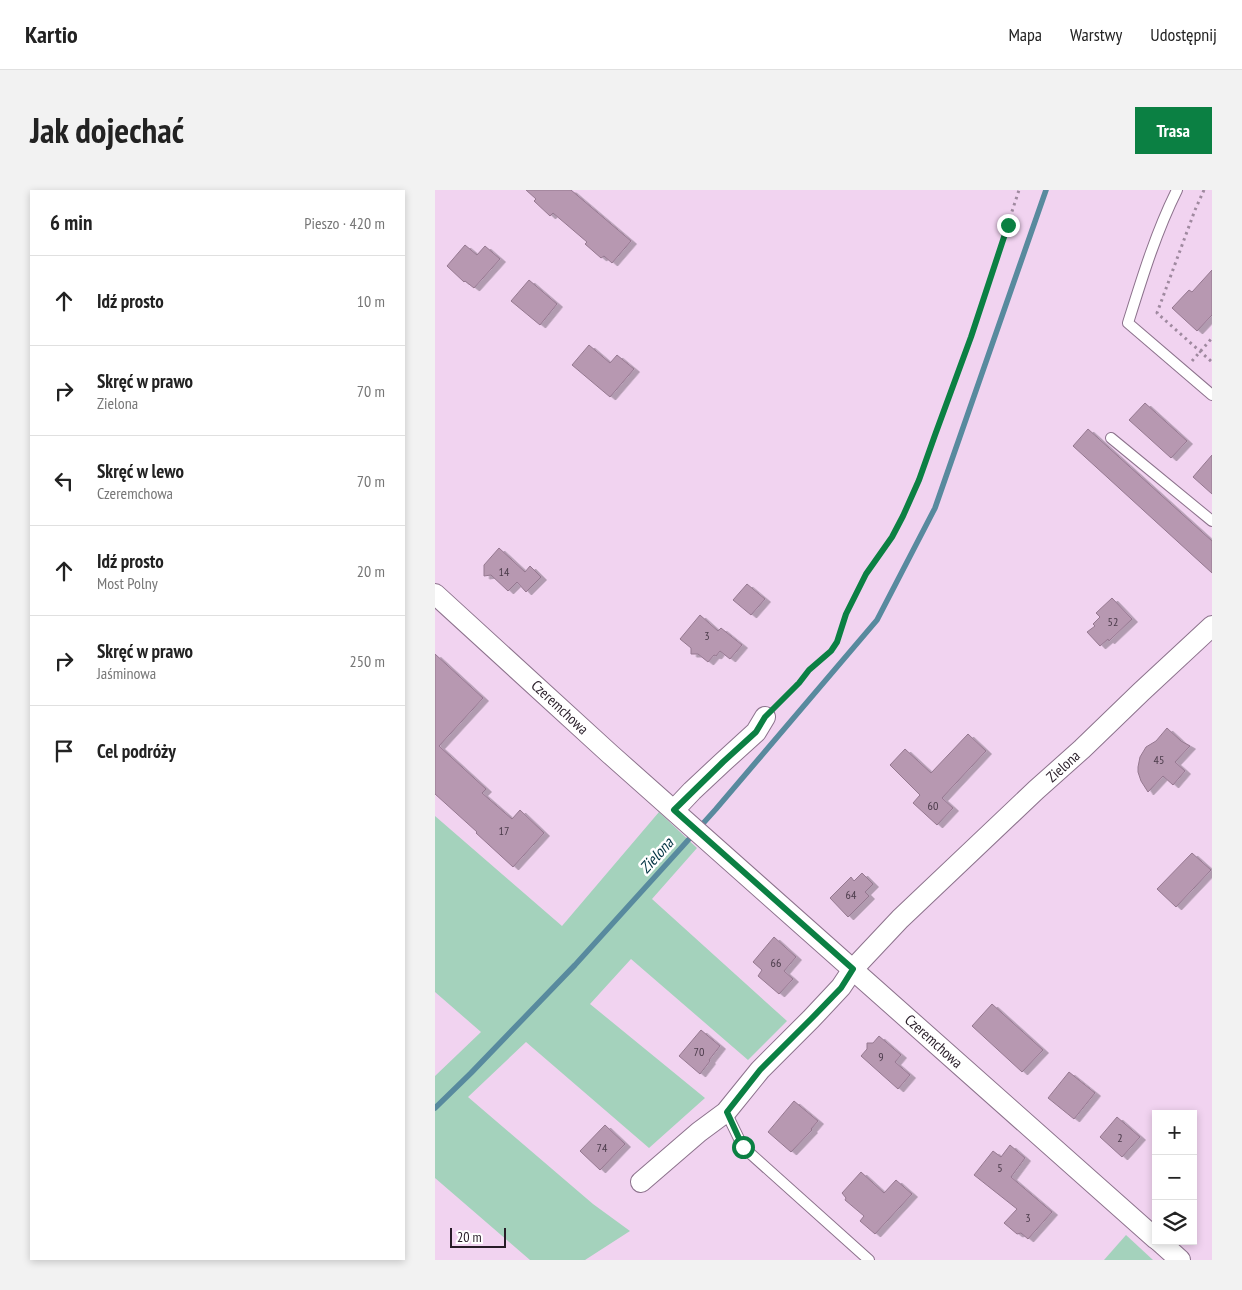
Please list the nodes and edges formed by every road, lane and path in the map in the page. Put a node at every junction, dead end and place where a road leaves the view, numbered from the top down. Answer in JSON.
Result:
{"nodes":[{"id":1,"x":1019,"y":190,"type":"edge"},
{"id":2,"x":1177,"y":190,"type":"edge"},
{"id":3,"x":1204,"y":190,"type":"edge"},
{"id":4,"x":1212,"y":338,"type":"edge"},
{"id":5,"x":1200,"y":351,"type":"junction"},
{"id":6,"x":1212,"y":362,"type":"edge"},
{"id":7,"x":1183,"y":370,"type":"junction"},
{"id":8,"x":1212,"y":395,"type":"edge"},
{"id":9,"x":1111,"y":438,"type":"dead end"},
{"id":10,"x":1212,"y":521,"type":"edge"},
{"id":11,"x":435,"y":594,"type":"edge"},
{"id":12,"x":1212,"y":626,"type":"edge"},
{"id":13,"x":765,"y":717,"type":"joint"},
{"id":14,"x":680,"y":815,"type":"junction"},
{"id":15,"x":853,"y":969,"type":"junction"},
{"id":16,"x":727,"y":1112,"type":"junction"},
{"id":17,"x":641,"y":1182,"type":"dead end"},
{"id":18,"x":1152,"y":1236,"type":"edge"},
{"id":19,"x":1163,"y":1245,"type":"edge"},
{"id":20,"x":869,"y":1260,"type":"edge"},
{"id":21,"x":1180,"y":1260,"type":"edge"}],
"edges":[{"from":1,"to":13,"type":"path"},
{"from":2,"to":7,"type":"lane"},
{"from":3,"to":5,"type":"path"},
{"from":4,"to":5,"type":"path"},
{"from":5,"to":6,"type":"path"},
{"from":5,"to":7,"type":"path"},
{"from":7,"to":8,"type":"lane"},
{"from":9,"to":10,"type":"lane"},
{"from":11,"to":14,"type":"street","name":"Czeremchowa"},
{"from":12,"to":15,"type":"street","name":"Zielona"},
{"from":13,"to":14,"type":"street"},
{"from":14,"to":15,"type":"street","name":"Czeremchowa"},
{"from":15,"to":16,"type":"street","name":"Zielona"},
{"from":15,"to":18,"type":"street","name":"Czeremchowa"},
{"from":16,"to":17,"type":"street","name":"Zielona"},
{"from":16,"to":20,"type":"lane"},
{"from":19,"to":21,"type":"street","name":"Czeremchowa"}]}
